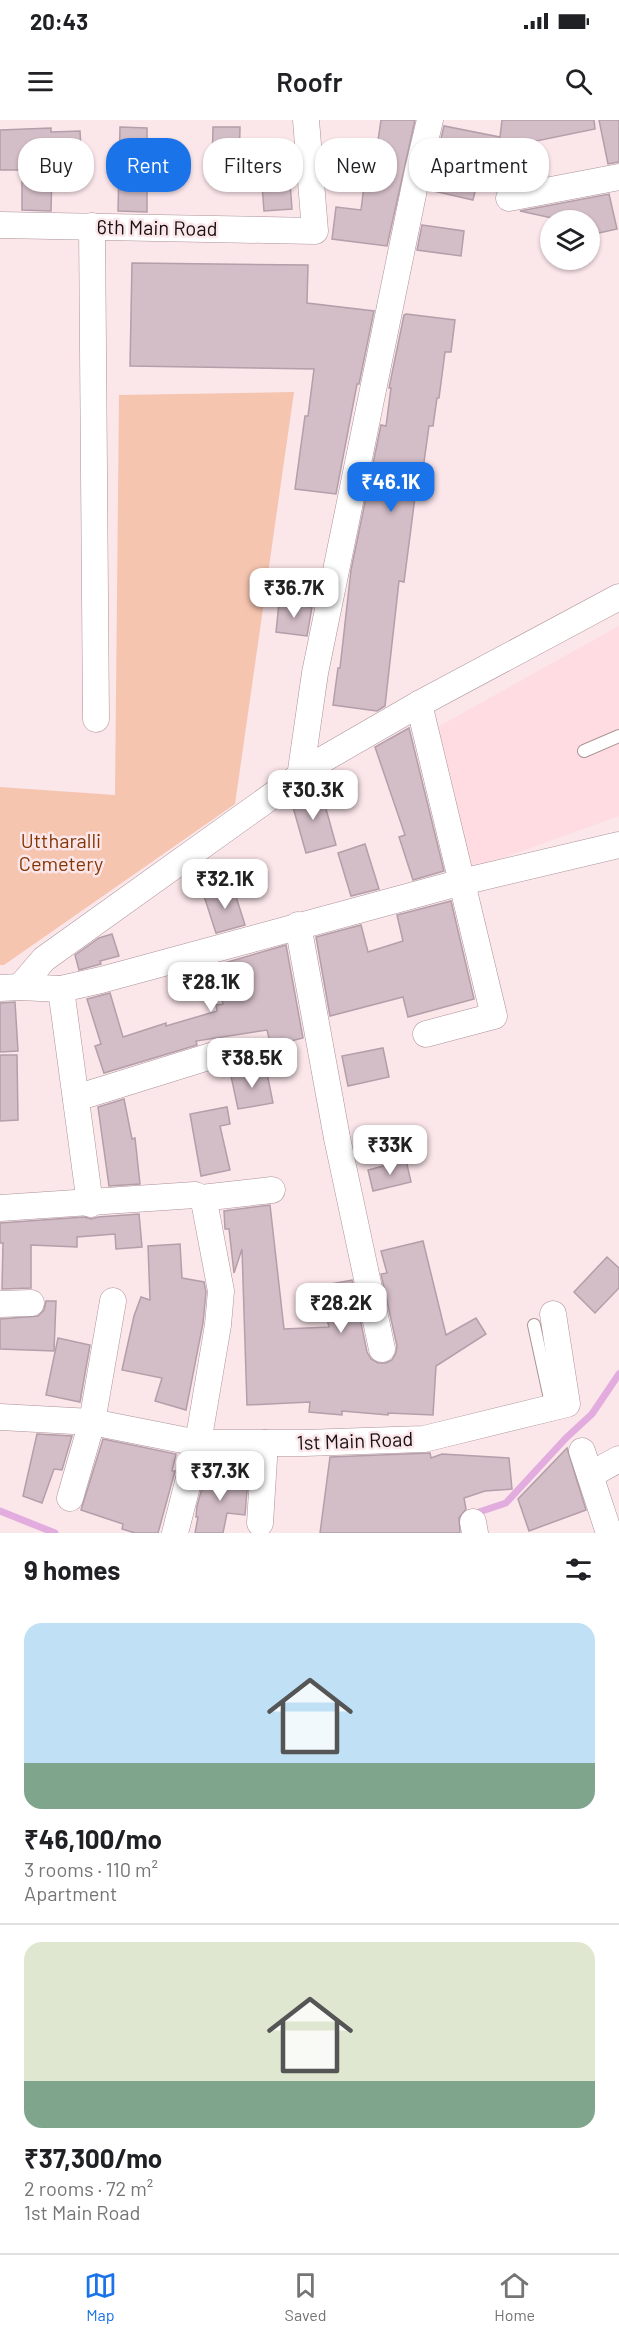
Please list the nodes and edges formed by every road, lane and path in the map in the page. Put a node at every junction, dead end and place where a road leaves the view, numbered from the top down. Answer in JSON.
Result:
{"nodes":[{"id":1,"x":306,"y":120,"type":"edge"},
{"id":2,"x":430,"y":120,"type":"edge"},
{"id":3,"x":619,"y":177,"type":"edge"},
{"id":4,"x":509,"y":198,"type":"dead end"},
{"id":5,"x":0,"y":225,"type":"edge"},
{"id":6,"x":92,"y":226,"type":"junction"},
{"id":7,"x":619,"y":597,"type":"edge"},
{"id":8,"x":419,"y":704,"type":"junction"},
{"id":9,"x":96,"y":719,"type":"dead end"},
{"id":10,"x":619,"y":736,"type":"edge"},
{"id":11,"x":584,"y":751,"type":"dead end"},
{"id":12,"x":300,"y":777,"type":"junction"},
{"id":13,"x":619,"y":845,"type":"edge"},
{"id":14,"x":462,"y":882,"type":"junction"},
{"id":15,"x":298,"y":925,"type":"junction"},
{"id":16,"x":10,"y":987,"type":"edge"},
{"id":17,"x":62,"y":989,"type":"junction"},
{"id":18,"x":426,"y":1034,"type":"dead end"},
{"id":19,"x":224,"y":1052,"type":"dead end"},
{"id":20,"x":76,"y":1098,"type":"junction"},
{"id":21,"x":272,"y":1190,"type":"dead end"},
{"id":22,"x":201,"y":1198,"type":"junction"},
{"id":23,"x":90,"y":1204,"type":"junction"},
{"id":24,"x":0,"y":1208,"type":"edge"},
{"id":25,"x":113,"y":1301,"type":"dead end"},
{"id":26,"x":31,"y":1303,"type":"dead end"},
{"id":27,"x":0,"y":1304,"type":"edge"},
{"id":28,"x":543,"y":1320,"type":"dead end"},
{"id":29,"x":382,"y":1349,"type":"dead end"},
{"id":30,"x":0,"y":1417,"type":"edge"},
{"id":31,"x":92,"y":1422,"type":"junction"},
{"id":32,"x":198,"y":1443,"type":"junction"},
{"id":33,"x":265,"y":1443,"type":"junction"},
{"id":34,"x":582,"y":1451,"type":"dead end"},
{"id":35,"x":619,"y":1459,"type":"edge"},
{"id":36,"x":590,"y":1475,"type":"junction"},
{"id":37,"x":70,"y":1498,"type":"dead end"},
{"id":38,"x":260,"y":1524,"type":"dead end"},
{"id":39,"x":175,"y":1533,"type":"edge"},
{"id":40,"x":609,"y":1533,"type":"edge"}],
"edges":[{"from":1,"to":6,"type":"street","name":"6th Main Road"},
{"from":2,"to":12,"type":"street"},
{"from":3,"to":4,"type":"street"},
{"from":5,"to":6,"type":"street","name":"6th Main Road"},
{"from":6,"to":9,"type":"street"},
{"from":7,"to":8,"type":"street"},
{"from":8,"to":12,"type":"street"},
{"from":8,"to":14,"type":"street"},
{"from":10,"to":11,"type":"lane"},
{"from":12,"to":16,"type":"street"},
{"from":13,"to":14,"type":"street"},
{"from":14,"to":15,"type":"street"},
{"from":14,"to":18,"type":"street"},
{"from":15,"to":17,"type":"street"},
{"from":15,"to":29,"type":"street"},
{"from":16,"to":17,"type":"street"},
{"from":17,"to":20,"type":"street"},
{"from":19,"to":20,"type":"street"},
{"from":20,"to":23,"type":"street"},
{"from":21,"to":22,"type":"street"},
{"from":22,"to":23,"type":"street"},
{"from":22,"to":32,"type":"street"},
{"from":23,"to":24,"type":"street"},
{"from":25,"to":31,"type":"street"},
{"from":26,"to":27,"type":"street"},
{"from":28,"to":33,"type":"street","name":"1st Main Road"},
{"from":30,"to":31,"type":"street","name":"1st Main Road"},
{"from":31,"to":32,"type":"street","name":"1st Main Road"},
{"from":31,"to":37,"type":"street"},
{"from":32,"to":33,"type":"street","name":"1st Main Road"},
{"from":32,"to":39,"type":"street"},
{"from":33,"to":38,"type":"street"},
{"from":34,"to":36,"type":"street"},
{"from":35,"to":36,"type":"street"},
{"from":36,"to":40,"type":"street"}]}
